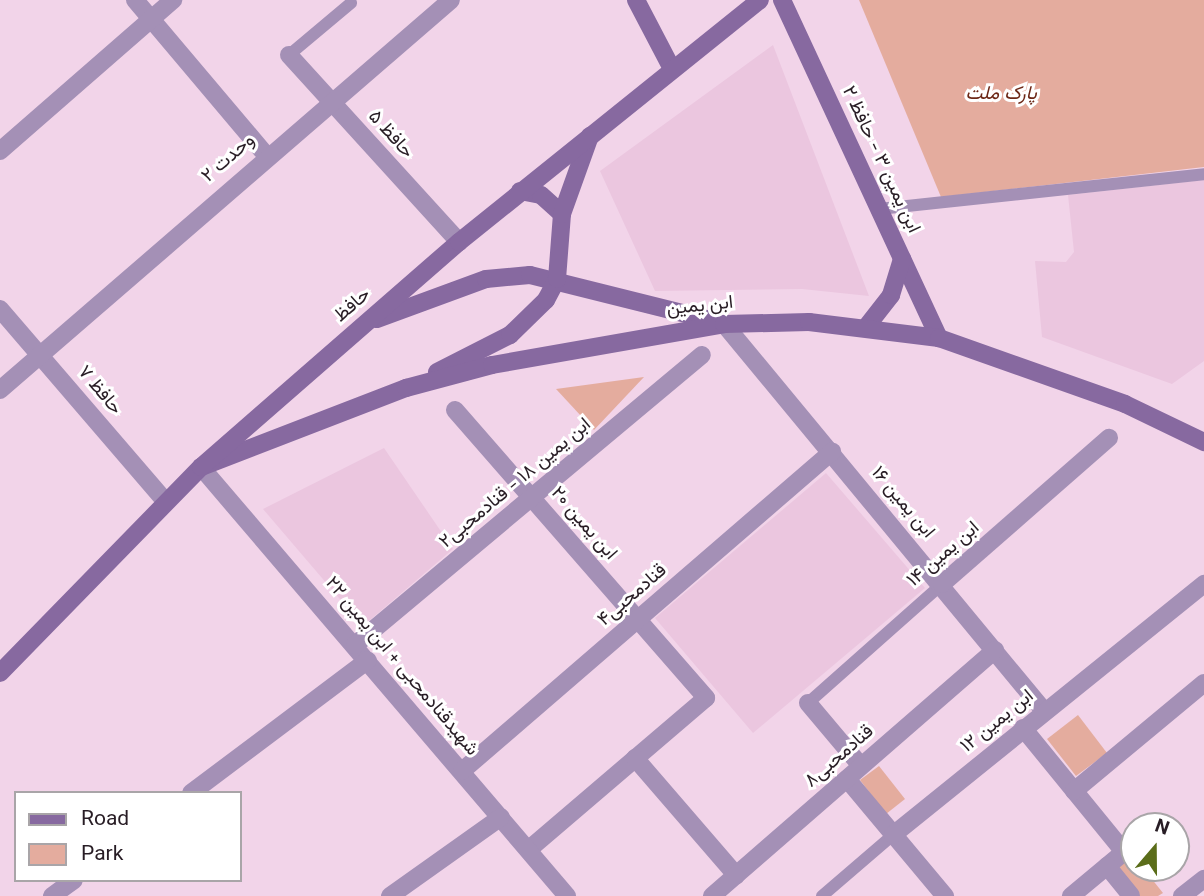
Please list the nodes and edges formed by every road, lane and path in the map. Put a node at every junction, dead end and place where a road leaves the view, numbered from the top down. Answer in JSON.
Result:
{"nodes":[{"id":1,"x":135,"y":0,"type":"edge"},
{"id":2,"x":173,"y":0,"type":"edge"},
{"id":3,"x":451,"y":0,"type":"edge"},
{"id":4,"x":636,"y":0,"type":"edge"},
{"id":5,"x":760,"y":0,"type":"edge"},
{"id":6,"x":782,"y":0,"type":"edge"},
{"id":7,"x":351,"y":2,"type":"dead end"},
{"id":8,"x":150,"y":19,"type":"junction"},
{"id":9,"x":289,"y":55,"type":"joint"},
{"id":10,"x":671,"y":67,"type":"junction"},
{"id":11,"x":329,"y":99,"type":"junction"},
{"id":12,"x":591,"y":133,"type":"junction"},
{"id":13,"x":0,"y":150,"type":"edge"},
{"id":14,"x":266,"y":155,"type":"junction"},
{"id":15,"x":1204,"y":174,"type":"edge"},
{"id":16,"x":520,"y":191,"type":"junction"},
{"id":17,"x":879,"y":209,"type":"junction"},
{"id":18,"x":562,"y":214,"type":"junction"},
{"id":19,"x":459,"y":242,"type":"junction"},
{"id":20,"x":902,"y":259,"type":"junction"},
{"id":21,"x":557,"y":279,"type":"junction"},
{"id":22,"x":0,"y":309,"type":"edge"},
{"id":23,"x":365,"y":324,"type":"junction"},
{"id":24,"x":724,"y":324,"type":"junction"},
{"id":25,"x":867,"y":326,"type":"junction"},
{"id":26,"x":939,"y":338,"type":"junction"},
{"id":27,"x":40,"y":354,"type":"junction"},
{"id":28,"x":702,"y":355,"type":"dead end"},
{"id":29,"x":406,"y":388,"type":"junction"},
{"id":30,"x":0,"y":390,"type":"edge"},
{"id":31,"x":455,"y":410,"type":"dead end"},
{"id":32,"x":1109,"y":438,"type":"dead end"},
{"id":33,"x":1204,"y":442,"type":"edge"},
{"id":34,"x":832,"y":452,"type":"junction"},
{"id":35,"x":201,"y":467,"type":"junction"},
{"id":36,"x":533,"y":498,"type":"junction"},
{"id":37,"x":165,"y":501,"type":"junction"},
{"id":38,"x":942,"y":584,"type":"junction"},
{"id":39,"x":1204,"y":584,"type":"edge"},
{"id":40,"x":638,"y":620,"type":"junction"},
{"id":41,"x":355,"y":645,"type":"junction"},
{"id":42,"x":995,"y":650,"type":"junction"},
{"id":43,"x":368,"y":660,"type":"junction"},
{"id":44,"x":0,"y":673,"type":"edge"},
{"id":45,"x":1204,"y":683,"type":"edge"},
{"id":46,"x":808,"y":703,"type":"joint"},
{"id":47,"x":1044,"y":711,"type":"junction"},
{"id":48,"x":1023,"y":728,"type":"junction"},
{"id":49,"x":635,"y":758,"type":"junction"},
{"id":50,"x":861,"y":766,"type":"junction"},
{"id":51,"x":462,"y":771,"type":"junction"},
{"id":52,"x":847,"y":779,"type":"junction"},
{"id":53,"x":194,"y":791,"type":"edge"},
{"id":54,"x":1074,"y":791,"type":"junction"},
{"id":55,"x":501,"y":817,"type":"junction"},
{"id":56,"x":893,"y":835,"type":"junction"},
{"id":57,"x":529,"y":849,"type":"junction"},
{"id":58,"x":1107,"y":866,"type":"junction"},
{"id":59,"x":736,"y":875,"type":"junction"},
{"id":60,"x":1204,"y":879,"type":"edge"},
{"id":61,"x":941,"y":895,"type":"edge"},
{"id":62,"x":390,"y":896,"type":"edge"},
{"id":63,"x":567,"y":896,"type":"edge"},
{"id":64,"x":712,"y":896,"type":"edge"},
{"id":65,"x":822,"y":896,"type":"edge"},
{"id":66,"x":1071,"y":896,"type":"edge"},
{"id":67,"x":1131,"y":896,"type":"edge"},
{"id":68,"x":1182,"y":896,"type":"edge"}],
"edges":[{"from":1,"to":8,"type":"street"},
{"from":2,"to":8,"type":"street"},
{"from":3,"to":11,"type":"street","name":"وحدت ۲"},
{"from":4,"to":10,"type":"main road"},
{"from":5,"to":10,"type":"main road","name":"حافظ"},
{"from":6,"to":17,"type":"main road","name":"ابن یمین ۳ - حافظ ۲"},
{"from":7,"to":9,"type":"lane"},
{"from":8,"to":13,"type":"street"},
{"from":8,"to":14,"type":"street"},
{"from":9,"to":11,"type":"street","name":"حافظ ۵"},
{"from":10,"to":12,"type":"main road","name":"حافظ"},
{"from":11,"to":14,"type":"street","name":"وحدت ۲"},
{"from":11,"to":19,"type":"street","name":"حافظ ۵"},
{"from":12,"to":16,"type":"main road","name":"حافظ"},
{"from":12,"to":18,"type":"main road"},
{"from":14,"to":27,"type":"street","name":"وحدت ۲"},
{"from":15,"to":17,"type":"lane"},
{"from":16,"to":18,"type":"main road"},
{"from":16,"to":19,"type":"main road","name":"حافظ"},
{"from":17,"to":20,"type":"main road","name":"ابن یمین ۳ - حافظ ۲"},
{"from":18,"to":21,"type":"main road"},
{"from":19,"to":23,"type":"main road","name":"حافظ"},
{"from":20,"to":25,"type":"main road"},
{"from":20,"to":26,"type":"main road","name":"ابن یمین ۳ - حافظ ۲"},
{"from":21,"to":23,"type":"main road"},
{"from":21,"to":24,"type":"main road"},
{"from":21,"to":29,"type":"main road"},
{"from":22,"to":27,"type":"street","name":"حافظ ۷"},
{"from":23,"to":35,"type":"main road","name":"حافظ"},
{"from":24,"to":25,"type":"main road","name":"ابن یمین"},
{"from":24,"to":29,"type":"main road","name":"ابن یمین"},
{"from":24,"to":34,"type":"street","name":"ابن یمین ۱۶"},
{"from":25,"to":26,"type":"main road","name":"ابن یمین"},
{"from":26,"to":33,"type":"main road","name":"ابن یمین"},
{"from":27,"to":30,"type":"street","name":"وحدت ۲"},
{"from":27,"to":37,"type":"street","name":"حافظ ۷"},
{"from":28,"to":36,"type":"street","name":"ابن یمین ۱۸ - قنادمحبی۲"},
{"from":29,"to":35,"type":"main road","name":"ابن یمین"},
{"from":31,"to":36,"type":"street","name":"ابن یمین ۲۰"},
{"from":32,"to":38,"type":"street","name":"ابن یمین ۱۴"},
{"from":34,"to":38,"type":"street","name":"ابن یمین ۱۶"},
{"from":34,"to":40,"type":"street","name":"قنادمحبی۴"},
{"from":35,"to":37,"type":"main road","name":"حافظ"},
{"from":35,"to":41,"type":"street","name":"شهیدقنادمحبی + ابن یمین ۲۲"},
{"from":36,"to":40,"type":"street","name":"ابن یمین ۲۰"},
{"from":36,"to":41,"type":"street","name":"ابن یمین ۱۸ - قنادمحبی۲"},
{"from":37,"to":44,"type":"main road","name":"حافظ"},
{"from":38,"to":42,"type":"street","name":"ابن یمین ۱۶"},
{"from":38,"to":46,"type":"lane","name":"ابن یمین ۱۴"},
{"from":39,"to":47,"type":"street","name":"ابن یمین ۱۲"},
{"from":40,"to":49,"type":"street","name":"ابن یمین ۲۰"},
{"from":40,"to":51,"type":"street","name":"قنادمحبی۴"},
{"from":41,"to":43,"type":"street","name":"شهیدقنادمحبی + ابن یمین ۲۲"},
{"from":42,"to":47,"type":"street","name":"ابن یمین ۱۶"},
{"from":42,"to":50,"type":"street","name":"قنادمحبی۸"},
{"from":43,"to":51,"type":"street","name":"شهیدقنادمحبی + ابن یمین ۲۲"},
{"from":43,"to":53,"type":"street"},
{"from":45,"to":54,"type":"street"},
{"from":46,"to":50,"type":"street"},
{"from":47,"to":48,"type":"street","name":"ابن یمین ۱۲"},
{"from":48,"to":54,"type":"street"},
{"from":48,"to":56,"type":"street","name":"ابن یمین ۱۲"},
{"from":49,"to":57,"type":"street"},
{"from":49,"to":59,"type":"street"},
{"from":50,"to":52,"type":"street","name":"قنادمحبی۸"},
{"from":51,"to":55,"type":"street","name":"شهیدقنادمحبی + ابن یمین ۲۲"},
{"from":52,"to":56,"type":"street"},
{"from":52,"to":59,"type":"street","name":"قنادمحبی۸"},
{"from":54,"to":58,"type":"street"},
{"from":55,"to":57,"type":"street","name":"شهیدقنادمحبی + ابن یمین ۲۲"},
{"from":55,"to":62,"type":"street"},
{"from":56,"to":61,"type":"street"},
{"from":56,"to":65,"type":"lane","name":"ابن یمین ۱۲"},
{"from":57,"to":63,"type":"street","name":"شهیدقنادمحبی + ابن یمین ۲۲"},
{"from":58,"to":66,"type":"street"},
{"from":58,"to":67,"type":"street"},
{"from":59,"to":64,"type":"street","name":"قنادمحبی۸"},
{"from":60,"to":68,"type":"street"}]}
